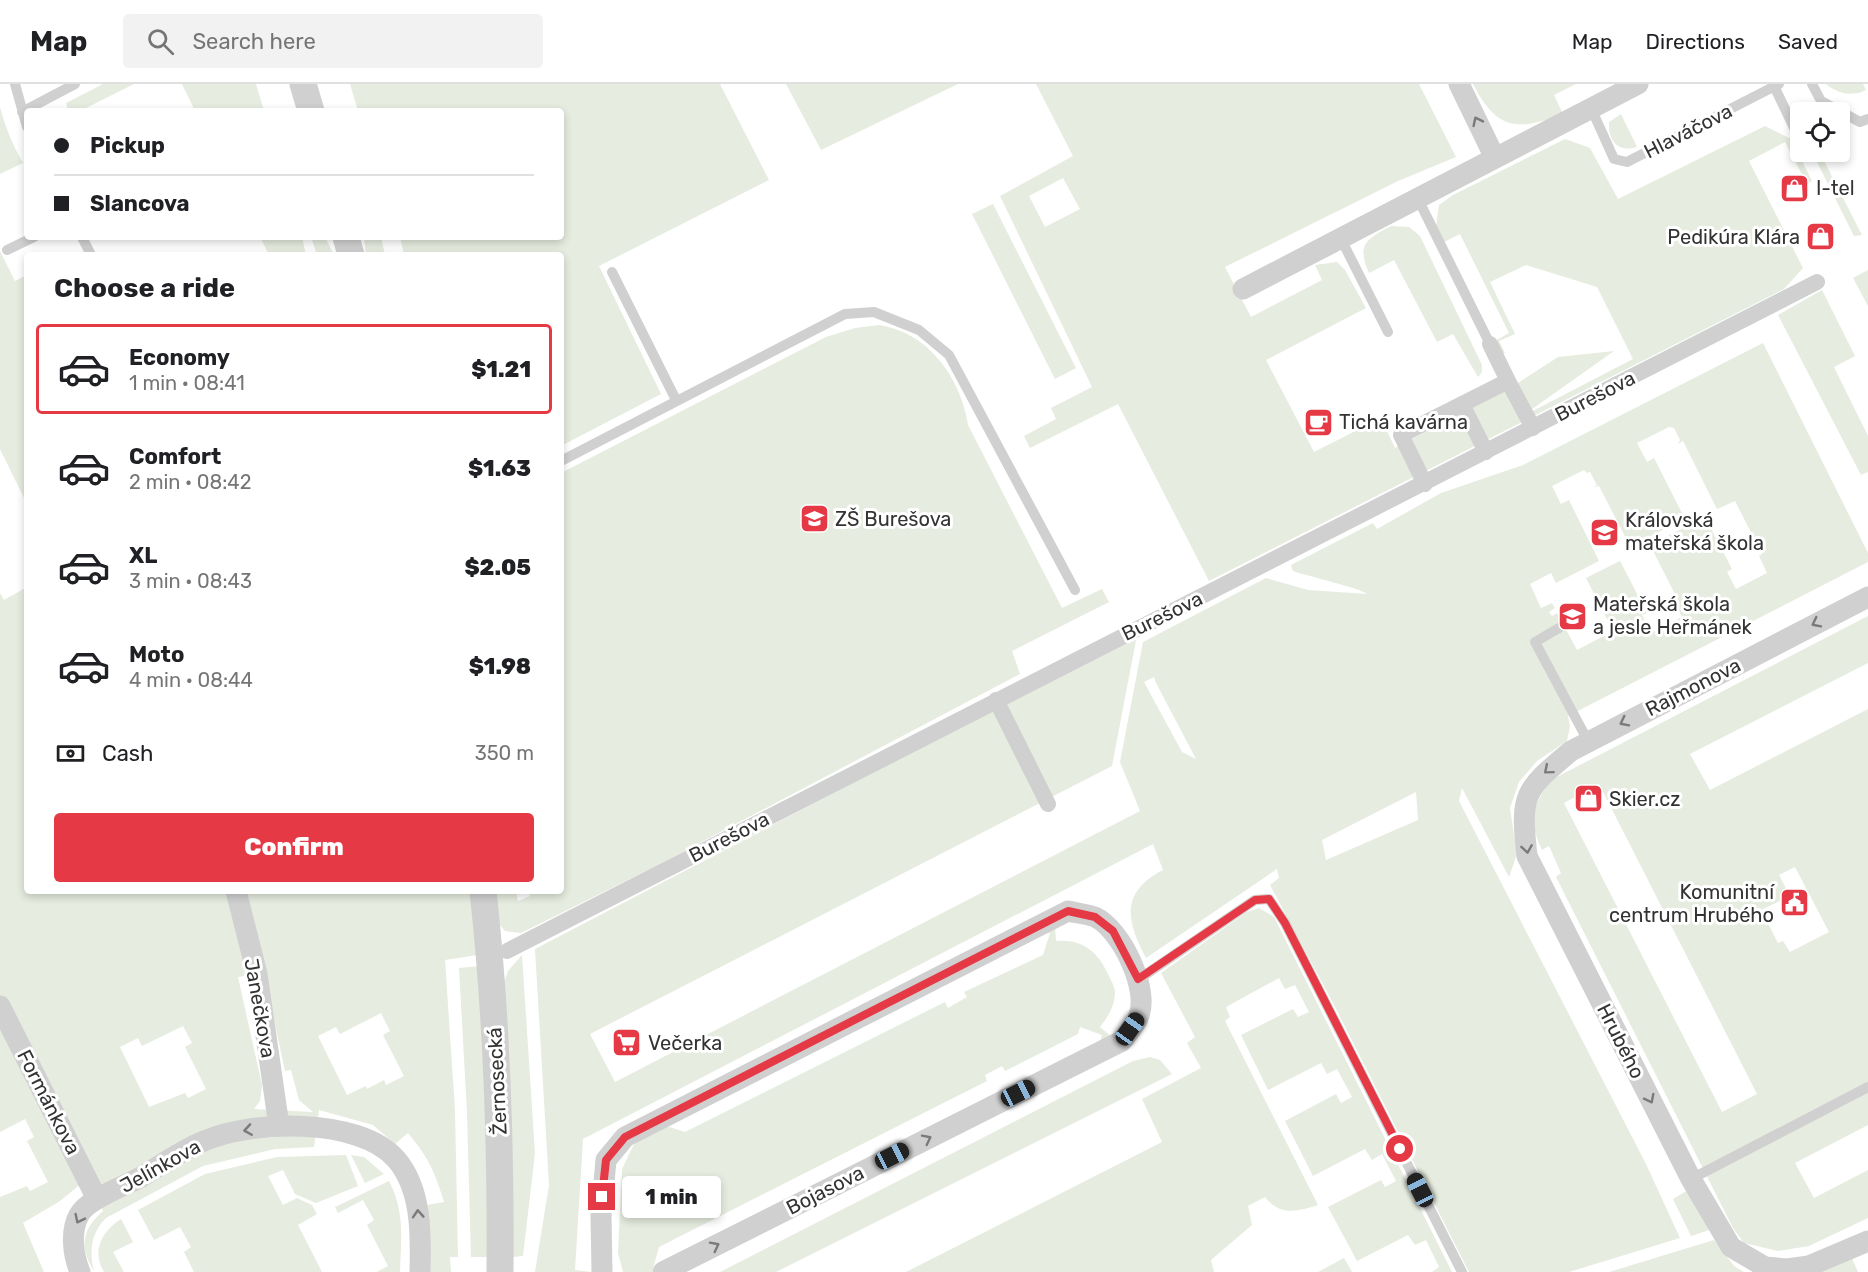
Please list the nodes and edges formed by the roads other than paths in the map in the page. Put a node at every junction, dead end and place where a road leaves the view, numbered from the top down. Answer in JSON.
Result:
{"nodes":[{"id":1,"x":15,"y":84,"type":"edge"},
{"id":2,"x":75,"y":84,"type":"edge"},
{"id":3,"x":303,"y":84,"type":"edge"},
{"id":4,"x":1459,"y":84,"type":"edge"},
{"id":5,"x":1638,"y":84,"type":"edge"},
{"id":6,"x":1812,"y":84,"type":"edge"},
{"id":7,"x":1776,"y":85,"type":"edge"},
{"id":8,"x":29,"y":108,"type":"edge"},
{"id":9,"x":310,"y":108,"type":"edge"},
{"id":10,"x":1591,"y":108,"type":"junction"},
{"id":11,"x":24,"y":110,"type":"edge"},
{"id":12,"x":21,"y":112,"type":"junction"},
{"id":13,"x":1790,"y":118,"type":"edge"},
{"id":14,"x":1868,"y":119,"type":"edge"},
{"id":15,"x":24,"y":120,"type":"edge"},
{"id":16,"x":1495,"y":158,"type":"junction"},
{"id":17,"x":1418,"y":200,"type":"junction"},
{"id":18,"x":1341,"y":239,"type":"junction"},
{"id":19,"x":28,"y":240,"type":"edge"},
{"id":20,"x":7,"y":250,"type":"dead end"},
{"id":21,"x":612,"y":272,"type":"dead end"},
{"id":22,"x":1817,"y":282,"type":"dead end"},
{"id":23,"x":1243,"y":289,"type":"dead end"},
{"id":24,"x":1388,"y":332,"type":"dead end"},
{"id":25,"x":1490,"y":344,"type":"joint"},
{"id":26,"x":1508,"y":381,"type":"junction"},
{"id":27,"x":676,"y":400,"type":"junction"},
{"id":28,"x":1462,"y":404,"type":"junction"},
{"id":29,"x":1533,"y":428,"type":"junction"},
{"id":30,"x":1485,"y":452,"type":"junction"},
{"id":31,"x":564,"y":459,"type":"edge"},
{"id":32,"x":1425,"y":484,"type":"junction"},
{"id":33,"x":1075,"y":590,"type":"dead end"},
{"id":34,"x":1868,"y":597,"type":"edge"},
{"id":35,"x":1559,"y":628,"type":"dead end"},
{"id":36,"x":996,"y":700,"type":"junction"},
{"id":37,"x":1588,"y":741,"type":"junction"},
{"id":38,"x":1529,"y":791,"type":"joint"},
{"id":39,"x":1048,"y":804,"type":"dead end"},
{"id":40,"x":237,"y":894,"type":"edge"},
{"id":41,"x":483,"y":894,"type":"edge"},
{"id":42,"x":507,"y":951,"type":"dead end"},
{"id":43,"x":1138,"y":979,"type":"junction"},
{"id":44,"x":0,"y":1006,"type":"edge"},
{"id":45,"x":1868,"y":1087,"type":"edge"},
{"id":46,"x":279,"y":1126,"type":"junction"},
{"id":47,"x":1691,"y":1179,"type":"junction"},
{"id":48,"x":98,"y":1199,"type":"junction"},
{"id":49,"x":1868,"y":1241,"type":"edge"},
{"id":50,"x":80,"y":1272,"type":"edge"},
{"id":51,"x":420,"y":1272,"type":"edge"},
{"id":52,"x":500,"y":1272,"type":"edge"},
{"id":53,"x":602,"y":1272,"type":"edge"},
{"id":54,"x":663,"y":1272,"type":"edge"},
{"id":55,"x":1462,"y":1272,"type":"edge"}],
"edges":[{"from":1,"to":12,"type":"lane"},
{"from":2,"to":8,"type":"lane"},
{"from":3,"to":9,"type":"street"},
{"from":16,"to":4,"type":"street","one_way":true},
{"from":5,"to":10,"type":"street"},
{"from":6,"to":14,"type":"lane"},
{"from":7,"to":10,"type":"lane","name":"Hlaváčova"},
{"from":7,"to":13,"type":"lane"},
{"from":10,"to":16,"type":"street"},
{"from":11,"to":12,"type":"lane"},
{"from":12,"to":15,"type":"lane"},
{"from":16,"to":17,"type":"street"},
{"from":17,"to":18,"type":"street"},
{"from":17,"to":25,"type":"lane"},
{"from":18,"to":23,"type":"street"},
{"from":18,"to":24,"type":"lane"},
{"from":19,"to":20,"type":"lane"},
{"from":21,"to":27,"type":"lane"},
{"from":22,"to":29,"type":"street","name":"Burešova"},
{"from":25,"to":26,"type":"street"},
{"from":26,"to":28,"type":"street"},
{"from":26,"to":29,"type":"street"},
{"from":27,"to":31,"type":"lane"},
{"from":27,"to":33,"type":"lane"},
{"from":28,"to":30,"type":"street"},
{"from":28,"to":32,"type":"street"},
{"from":29,"to":30,"type":"street","name":"Burešova"},
{"from":30,"to":32,"type":"street","name":"Burešova"},
{"from":32,"to":36,"type":"street","name":"Burešova"},
{"from":34,"to":37,"type":"street","name":"Rajmonova","one_way":true},
{"from":35,"to":37,"type":"lane"},
{"from":36,"to":39,"type":"street"},
{"from":36,"to":42,"type":"street","name":"Burešova"},
{"from":37,"to":38,"type":"street","name":"Rajmonova","one_way":true},
{"from":38,"to":47,"type":"street","name":"Hrubého","one_way":true},
{"from":40,"to":46,"type":"street","name":"Janečkova"},
{"from":41,"to":52,"type":"street","name":"Žernosecká"},
{"from":43,"to":53,"type":"street","name":"Bojasova"},
{"from":54,"to":43,"type":"street","name":"Bojasova","one_way":true},
{"from":43,"to":55,"type":"lane"},
{"from":44,"to":48,"type":"street","name":"Formánkova"},
{"from":45,"to":47,"type":"lane"},
{"from":46,"to":48,"type":"street","name":"Jelínkova","one_way":true},
{"from":51,"to":46,"type":"street","name":"Jelínkova","one_way":true},
{"from":47,"to":49,"type":"street","name":"Hrubého"},
{"from":48,"to":50,"type":"street","name":"Jelínkova","one_way":true}]}
